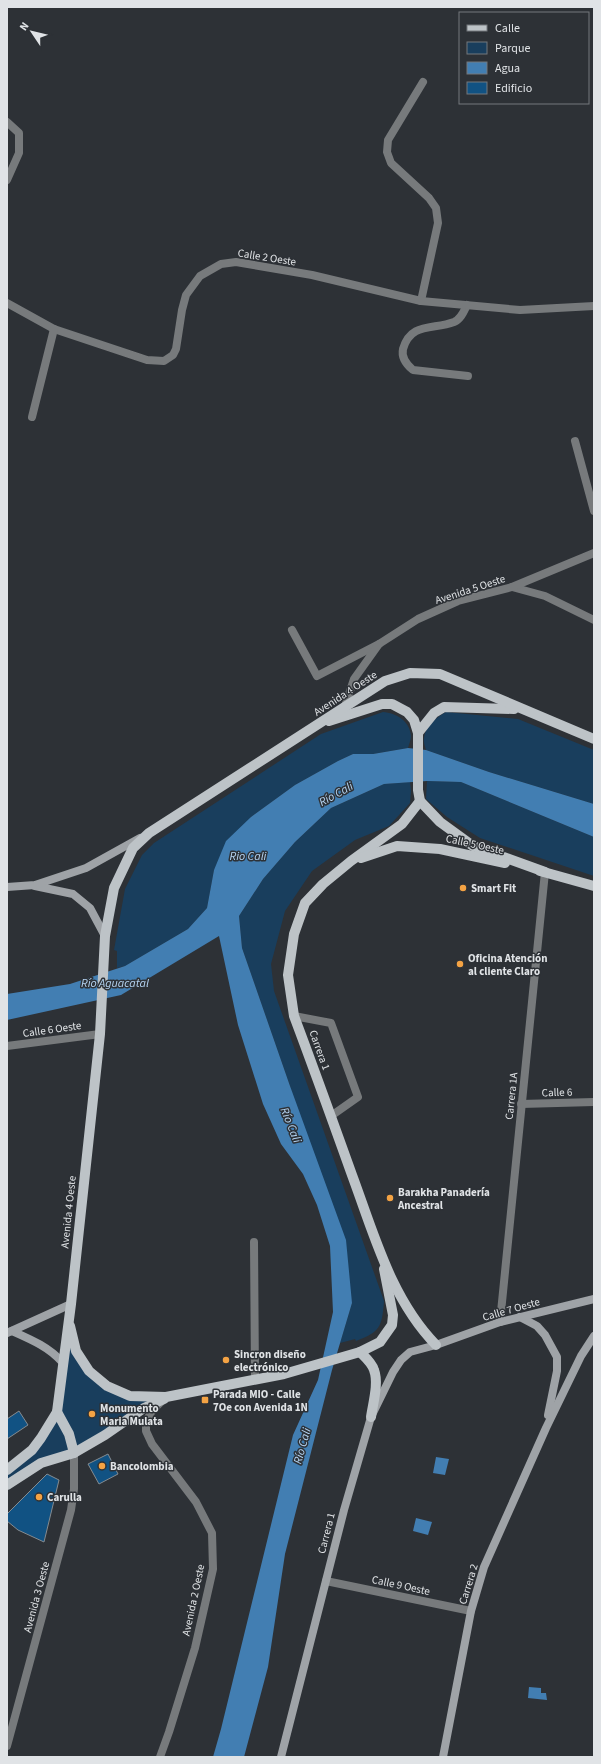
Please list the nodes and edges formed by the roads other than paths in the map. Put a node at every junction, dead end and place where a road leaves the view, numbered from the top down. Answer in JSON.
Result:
{"nodes":[{"id":1,"x":423,"y":82,"type":"dead end"},
{"id":2,"x":7,"y":122,"type":"edge"},
{"id":3,"x":7,"y":180,"type":"edge"},
{"id":4,"x":421,"y":300,"type":"junction"},
{"id":5,"x":7,"y":303,"type":"edge"},
{"id":6,"x":467,"y":305,"type":"junction"},
{"id":7,"x":594,"y":306,"type":"edge"},
{"id":8,"x":54,"y":329,"type":"junction"},
{"id":9,"x":468,"y":376,"type":"dead end"},
{"id":10,"x":32,"y":417,"type":"dead end"},
{"id":11,"x":575,"y":441,"type":"dead end"},
{"id":12,"x":594,"y":511,"type":"edge"},
{"id":13,"x":594,"y":553,"type":"edge"},
{"id":14,"x":512,"y":587,"type":"junction"},
{"id":15,"x":594,"y":620,"type":"edge"},
{"id":16,"x":292,"y":630,"type":"dead end"},
{"id":17,"x":379,"y":644,"type":"junction"},
{"id":18,"x":345,"y":706,"type":"junction"},
{"id":19,"x":520,"y":709,"type":"junction"},
{"id":20,"x":314,"y":727,"type":"junction"},
{"id":21,"x":418,"y":737,"type":"junction"},
{"id":22,"x":594,"y":739,"type":"edge"},
{"id":23,"x":420,"y":801,"type":"junction"},
{"id":24,"x":149,"y":833,"type":"junction"},
{"id":25,"x":351,"y":861,"type":"junction"},
{"id":26,"x":545,"y":872,"type":"junction"},
{"id":27,"x":35,"y":885,"type":"junction"},
{"id":28,"x":594,"y":886,"type":"edge"},
{"id":29,"x":7,"y":887,"type":"edge"},
{"id":30,"x":105,"y":936,"type":"junction"},
{"id":31,"x":294,"y":1016,"type":"junction"},
{"id":32,"x":100,"y":1034,"type":"junction"},
{"id":33,"x":7,"y":1046,"type":"edge"},
{"id":34,"x":594,"y":1102,"type":"edge"},
{"id":35,"x":521,"y":1104,"type":"junction"},
{"id":36,"x":331,"y":1116,"type":"junction"},
{"id":37,"x":254,"y":1242,"type":"dead end"},
{"id":38,"x":383,"y":1260,"type":"junction"},
{"id":39,"x":594,"y":1299,"type":"edge"},
{"id":40,"x":71,"y":1304,"type":"junction"},
{"id":41,"x":520,"y":1317,"type":"junction"},
{"id":42,"x":500,"y":1322,"type":"junction"},
{"id":43,"x":10,"y":1332,"type":"edge"},
{"id":44,"x":593,"y":1340,"type":"edge"},
{"id":45,"x":436,"y":1344,"type":"junction"},
{"id":46,"x":356,"y":1354,"type":"junction"},
{"id":47,"x":62,"y":1362,"type":"junction"},
{"id":48,"x":255,"y":1379,"type":"junction"},
{"id":49,"x":166,"y":1397,"type":"junction"},
{"id":50,"x":57,"y":1412,"type":"junction"},
{"id":51,"x":371,"y":1417,"type":"junction"},
{"id":52,"x":546,"y":1428,"type":"junction"},
{"id":53,"x":74,"y":1452,"type":"junction"},
{"id":54,"x":7,"y":1470,"type":"edge"},
{"id":55,"x":7,"y":1485,"type":"edge"},
{"id":56,"x":326,"y":1581,"type":"junction"},
{"id":57,"x":471,"y":1611,"type":"junction"},
{"id":58,"x":7,"y":1746,"type":"edge"},
{"id":59,"x":160,"y":1757,"type":"edge"},
{"id":60,"x":281,"y":1757,"type":"edge"},
{"id":61,"x":443,"y":1757,"type":"edge"}],
"edges":[{"from":1,"to":4,"type":"street"},
{"from":2,"to":3,"type":"street"},
{"from":4,"to":6,"type":"street","name":"Calle 2 Oeste"},
{"from":4,"to":8,"type":"street","name":"Calle 2 Oeste"},
{"from":5,"to":8,"type":"street","name":"Calle 2 Oeste"},
{"from":6,"to":7,"type":"street","name":"Calle 2 Oeste"},
{"from":6,"to":9,"type":"street"},
{"from":8,"to":10,"type":"street"},
{"from":11,"to":12,"type":"street"},
{"from":13,"to":14,"type":"street","name":"Avenida 5 Oeste"},
{"from":14,"to":15,"type":"street"},
{"from":14,"to":17,"type":"street","name":"Avenida 5 Oeste"},
{"from":16,"to":17,"type":"street"},
{"from":17,"to":18,"type":"street","name":"Avenida 5 Oeste"},
{"from":18,"to":19,"type":"main road","name":"Avenida 4 Oeste"},
{"from":18,"to":20,"type":"main road","name":"Avenida 4 Oeste"},
{"from":19,"to":21,"type":"main road"},
{"from":19,"to":22,"type":"main road","name":"Avenida 4 Oeste"},
{"from":20,"to":21,"type":"main road"},
{"from":20,"to":24,"type":"main road","name":"Avenida 4 Oeste"},
{"from":21,"to":23,"type":"main road"},
{"from":23,"to":25,"type":"main road","name":"Carrera 1"},
{"from":23,"to":26,"type":"main road"},
{"from":24,"to":27,"type":"street","name":"Avenida 4 Oeste"},
{"from":24,"to":30,"type":"main road","name":"Avenida 4 Oeste"},
{"from":25,"to":26,"type":"main road","name":"Calle 5 Oeste"},
{"from":25,"to":31,"type":"main road","name":"Carrera 1"},
{"from":26,"to":28,"type":"main road","name":"Calle 5 Oeste"},
{"from":26,"to":35,"type":"street","name":"Carrera 1A"},
{"from":27,"to":29,"type":"street","name":"Avenida 4 Oeste"},
{"from":27,"to":30,"type":"street","name":"Avenida 4 Oeste"},
{"from":30,"to":32,"type":"main road","name":"Avenida 4 Oeste"},
{"from":31,"to":36,"type":"main road","name":"Carrera 1"},
{"from":31,"to":36,"type":"street"},
{"from":32,"to":33,"type":"street","name":"Calle 6 Oeste"},
{"from":32,"to":40,"type":"main road","name":"Avenida 4 Oeste"},
{"from":34,"to":35,"type":"street","name":"Calle 6"},
{"from":35,"to":42,"type":"street","name":"Carrera 1A"},
{"from":36,"to":38,"type":"main road","name":"Carrera 1"},
{"from":37,"to":48,"type":"street"},
{"from":38,"to":45,"type":"main road"},
{"from":38,"to":46,"type":"main road"},
{"from":39,"to":41,"type":"street","name":"Calle 7 Oeste"},
{"from":40,"to":43,"type":"street"},
{"from":40,"to":47,"type":"main road","name":"Avenida 4 Oeste"},
{"from":40,"to":49,"type":"main road"},
{"from":41,"to":42,"type":"street","name":"Calle 7 Oeste"},
{"from":41,"to":52,"type":"street","name":"Carrera 2"},
{"from":42,"to":45,"type":"street","name":"Calle 7 Oeste"},
{"from":43,"to":47,"type":"street"},
{"from":44,"to":52,"type":"street","name":"Carrera 2"},
{"from":45,"to":51,"type":"street","name":"Carrera 1"},
{"from":46,"to":48,"type":"main road"},
{"from":46,"to":51,"type":"main road"},
{"from":47,"to":50,"type":"main road","name":"Avenida 4 Oeste"},
{"from":48,"to":49,"type":"main road"},
{"from":49,"to":53,"type":"main road"},
{"from":49,"to":59,"type":"street","name":"Avenida 2 Oeste"},
{"from":50,"to":53,"type":"main road"},
{"from":50,"to":54,"type":"main road","name":"Avenida 4 Oeste"},
{"from":51,"to":56,"type":"street","name":"Carrera 1"},
{"from":52,"to":57,"type":"street","name":"Carrera 2"},
{"from":53,"to":55,"type":"main road"},
{"from":53,"to":58,"type":"street","name":"Avenida 3 Oeste"},
{"from":56,"to":57,"type":"street","name":"Calle 9 Oeste"},
{"from":56,"to":60,"type":"street","name":"Carrera 1"},
{"from":57,"to":61,"type":"street","name":"Carrera 2"}]}
